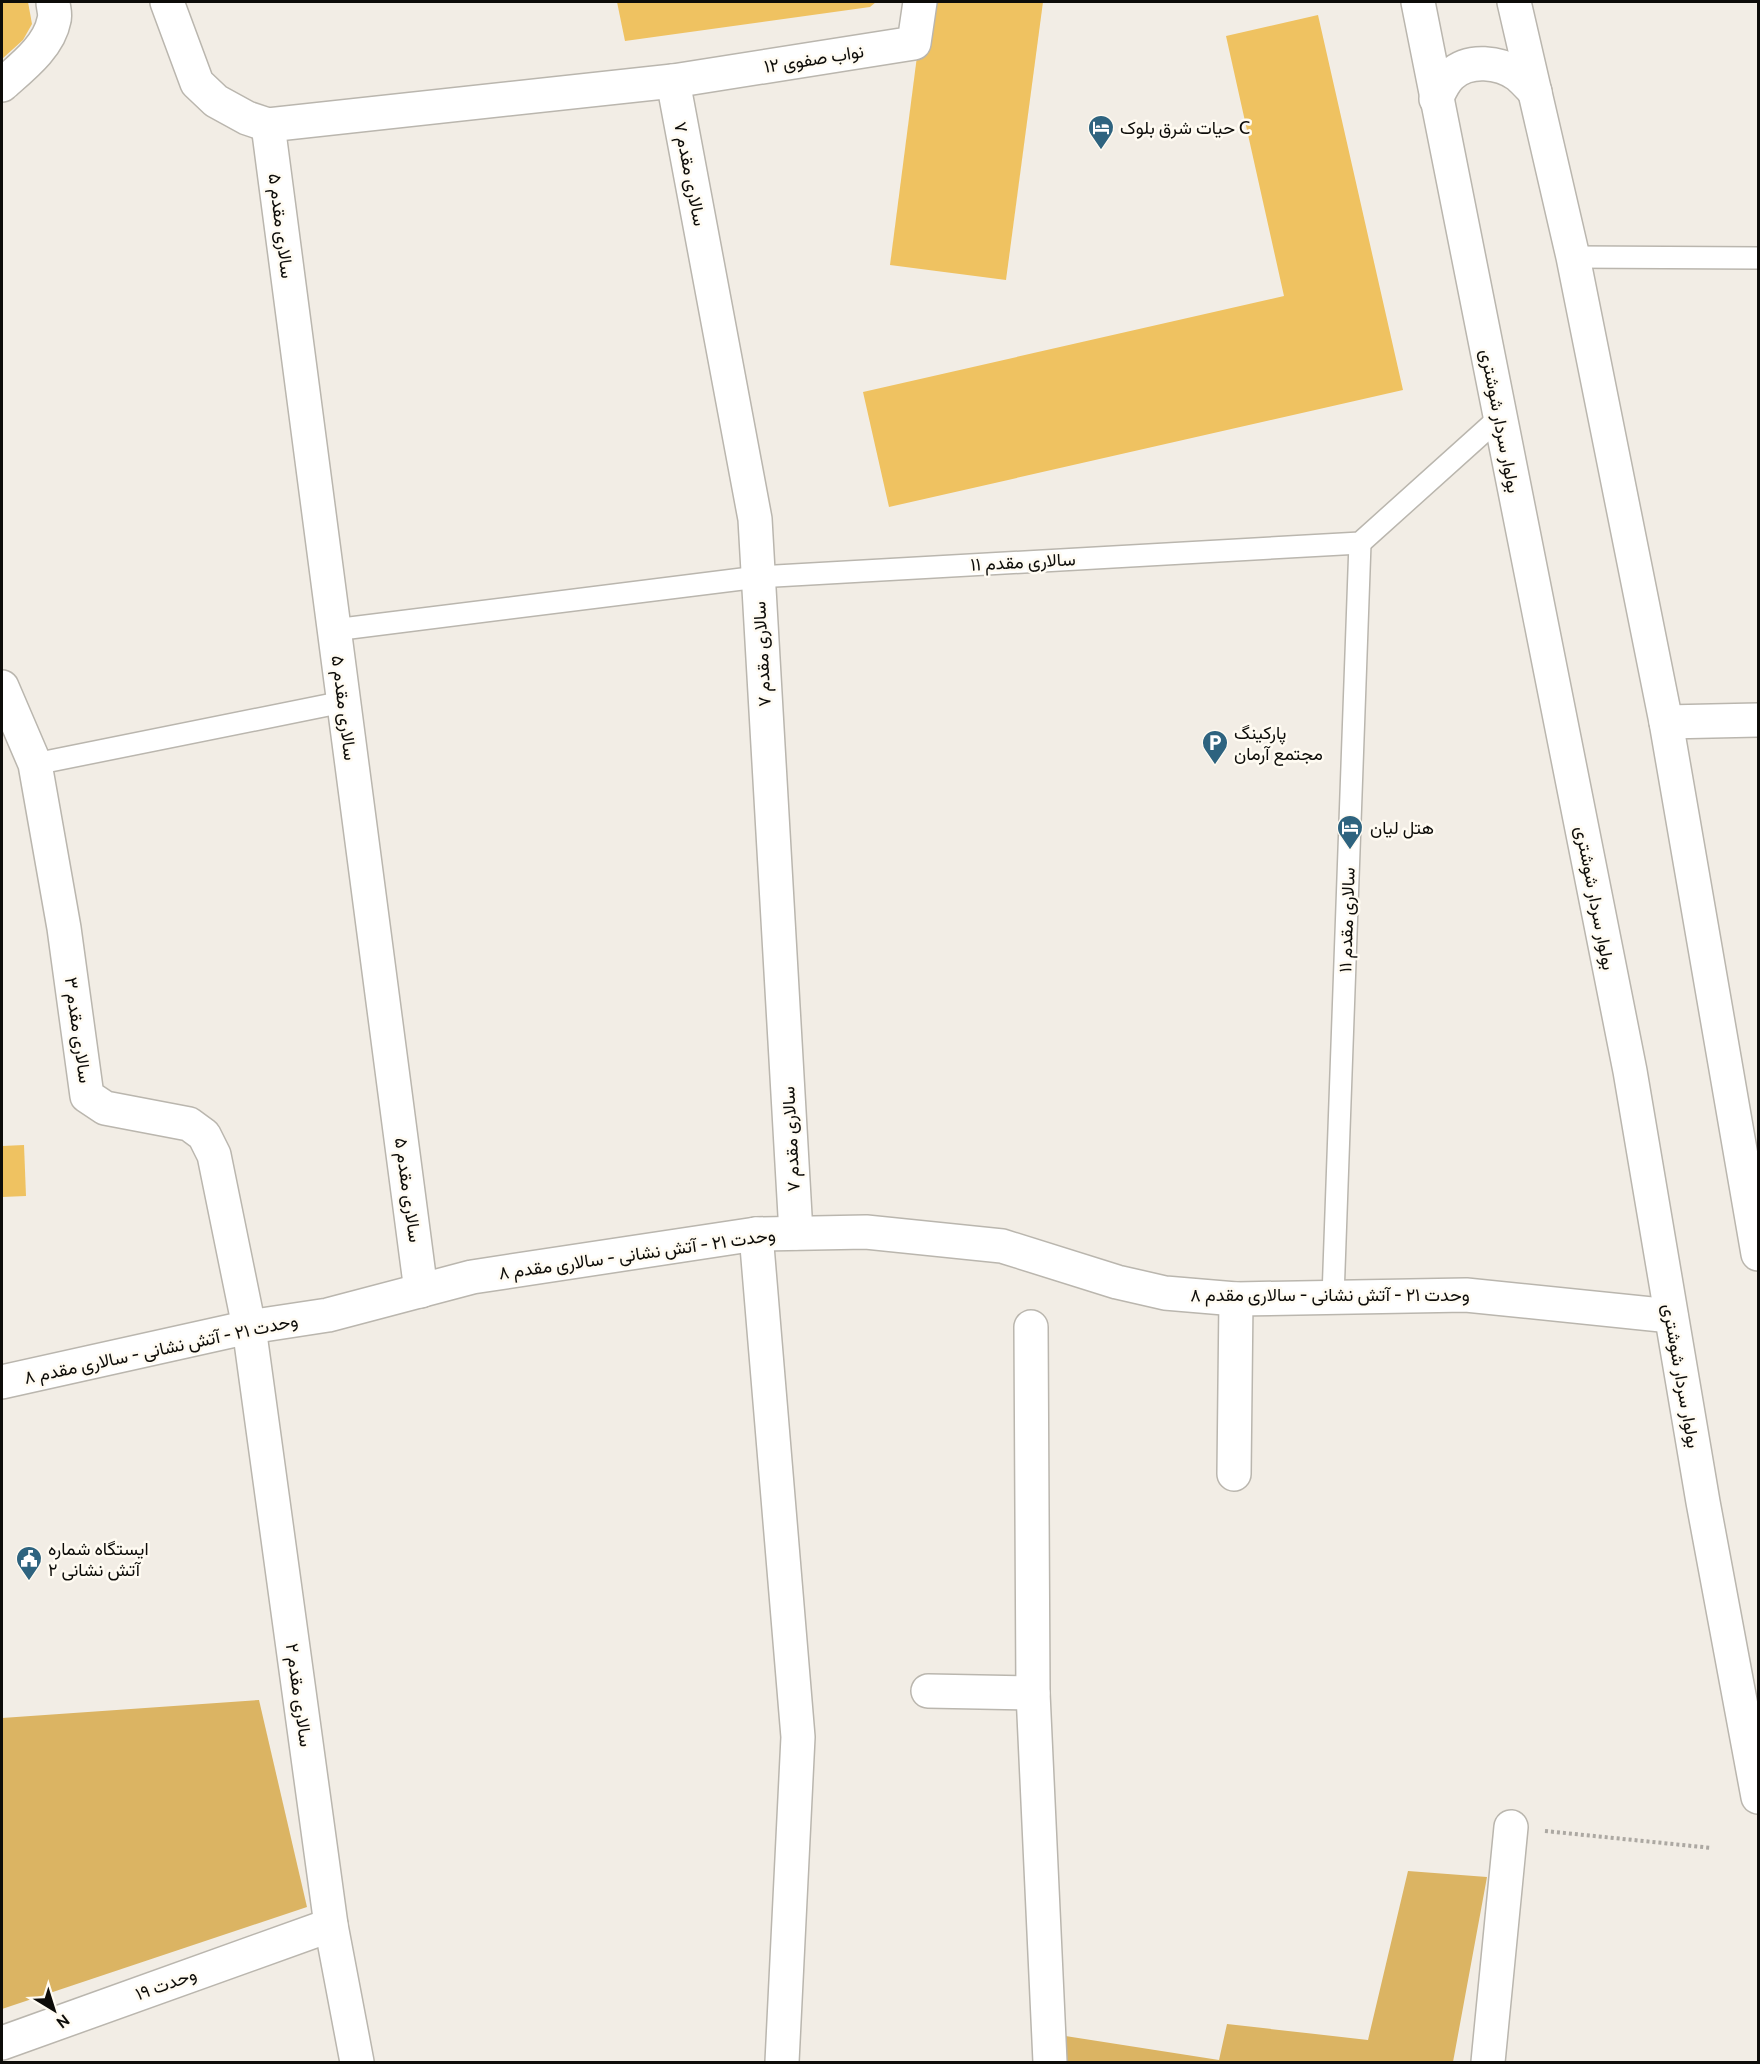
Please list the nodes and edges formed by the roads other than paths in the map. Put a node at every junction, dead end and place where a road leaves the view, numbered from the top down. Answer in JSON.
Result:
{"nodes":[{"id":1,"x":53,"y":2,"type":"edge"},
{"id":2,"x":167,"y":2,"type":"edge"},
{"id":3,"x":920,"y":2,"type":"edge"},
{"id":4,"x":1418,"y":2,"type":"edge"},
{"id":5,"x":1514,"y":2,"type":"edge"},
{"id":6,"x":673,"y":81,"type":"junction"},
{"id":7,"x":2,"y":85,"type":"edge"},
{"id":8,"x":1535,"y":92,"type":"junction"},
{"id":9,"x":1436,"y":99,"type":"junction"},
{"id":10,"x":268,"y":125,"type":"junction"},
{"id":11,"x":1573,"y":257,"type":"junction"},
{"id":12,"x":1758,"y":258,"type":"edge"},
{"id":13,"x":1499,"y":418,"type":"junction"},
{"id":14,"x":1360,"y":543,"type":"junction"},
{"id":15,"x":758,"y":577,"type":"junction"},
{"id":16,"x":334,"y":630,"type":"junction"},
{"id":17,"x":2,"y":687,"type":"edge"},
{"id":18,"x":343,"y":702,"type":"junction"},
{"id":19,"x":1758,"y":720,"type":"edge"},
{"id":20,"x":1666,"y":722,"type":"junction"},
{"id":21,"x":35,"y":764,"type":"junction"},
{"id":22,"x":796,"y":1233,"type":"junction"},
{"id":23,"x":756,"y":1234,"type":"junction"},
{"id":24,"x":1758,"y":1254,"type":"edge"},
{"id":25,"x":421,"y":1291,"type":"junction"},
{"id":26,"x":1334,"y":1297,"type":"junction"},
{"id":27,"x":1236,"y":1299,"type":"junction"},
{"id":28,"x":1671,"y":1316,"type":"junction"},
{"id":29,"x":249,"y":1327,"type":"junction"},
{"id":30,"x":1031,"y":1327,"type":"dead end"},
{"id":31,"x":2,"y":1382,"type":"edge"},
{"id":32,"x":1234,"y":1474,"type":"dead end"},
{"id":33,"x":928,"y":1691,"type":"dead end"},
{"id":34,"x":1033,"y":1693,"type":"junction"},
{"id":35,"x":1758,"y":1797,"type":"edge"},
{"id":36,"x":1511,"y":1827,"type":"road end"},
{"id":37,"x":331,"y":1925,"type":"junction"},
{"id":38,"x":2,"y":2043,"type":"edge"},
{"id":39,"x":357,"y":2062,"type":"edge"},
{"id":40,"x":782,"y":2062,"type":"edge"},
{"id":41,"x":1050,"y":2062,"type":"edge"},
{"id":42,"x":1488,"y":2062,"type":"edge"}],
"edges":[{"from":1,"to":7,"type":"street"},
{"from":2,"to":10,"type":"street"},
{"from":3,"to":6,"type":"street","name":"نواب صفوی ۱۲"},
{"from":4,"to":9,"type":"street","name":"بولوار سردار شوشتری"},
{"from":5,"to":8,"type":"street"},
{"from":6,"to":10,"type":"street"},
{"from":6,"to":15,"type":"street","name":"سالاری مقدم ۷"},
{"from":8,"to":9,"type":"street"},
{"from":8,"to":11,"type":"street"},
{"from":9,"to":13,"type":"street","name":"بولوار سردار شوشتری"},
{"from":10,"to":16,"type":"street","name":"سالاری مقدم ۵"},
{"from":11,"to":12,"type":"lane"},
{"from":11,"to":20,"type":"street"},
{"from":13,"to":14,"type":"lane"},
{"from":13,"to":28,"type":"street","name":"بولوار سردار شوشتری"},
{"from":14,"to":15,"type":"lane","name":"سالاری مقدم ۱۱"},
{"from":14,"to":26,"type":"lane","name":"سالاری مقدم ۱۱"},
{"from":15,"to":16,"type":"lane","name":"سالاری مقدم ۱۱"},
{"from":15,"to":22,"type":"street","name":"سالاری مقدم ۷"},
{"from":16,"to":18,"type":"street","name":"سالاری مقدم ۵"},
{"from":17,"to":21,"type":"street","name":"سالاری مقدم ۳"},
{"from":18,"to":21,"type":"lane"},
{"from":18,"to":25,"type":"street","name":"سالاری مقدم ۵"},
{"from":19,"to":20,"type":"street"},
{"from":20,"to":24,"type":"street"},
{"from":21,"to":29,"type":"street","name":"سالاری مقدم ۳"},
{"from":22,"to":23,"type":"street","name":"وحدت ۲۱ - آتش نشانی - سالاری مقدم ۸"},
{"from":22,"to":27,"type":"street","name":"وحدت ۲۱ - آتش نشانی - سالاری مقدم ۸"},
{"from":23,"to":25,"type":"street","name":"وحدت ۲۱ - آتش نشانی - سالاری مقدم ۸"},
{"from":23,"to":40,"type":"street"},
{"from":25,"to":29,"type":"street","name":"وحدت ۲۱ - آتش نشانی - سالاری مقدم ۸"},
{"from":26,"to":27,"type":"street","name":"وحدت ۲۱ - آتش نشانی - سالاری مقدم ۸"},
{"from":26,"to":28,"type":"street","name":"وحدت ۲۱ - آتش نشانی - سالاری مقدم ۸"},
{"from":27,"to":32,"type":"street"},
{"from":28,"to":35,"type":"street","name":"بولوار سردار شوشتری"},
{"from":29,"to":31,"type":"street","name":"وحدت ۲۱ - آتش نشانی - سالاری مقدم ۸"},
{"from":29,"to":37,"type":"street","name":"سالاری مقدم ۲"},
{"from":30,"to":34,"type":"street"},
{"from":33,"to":34,"type":"street"},
{"from":34,"to":41,"type":"street"},
{"from":36,"to":42,"type":"street"},
{"from":37,"to":38,"type":"street","name":"وحدت ۱۹"},
{"from":37,"to":39,"type":"street","name":"سالاری مقدم ۲"}]}
